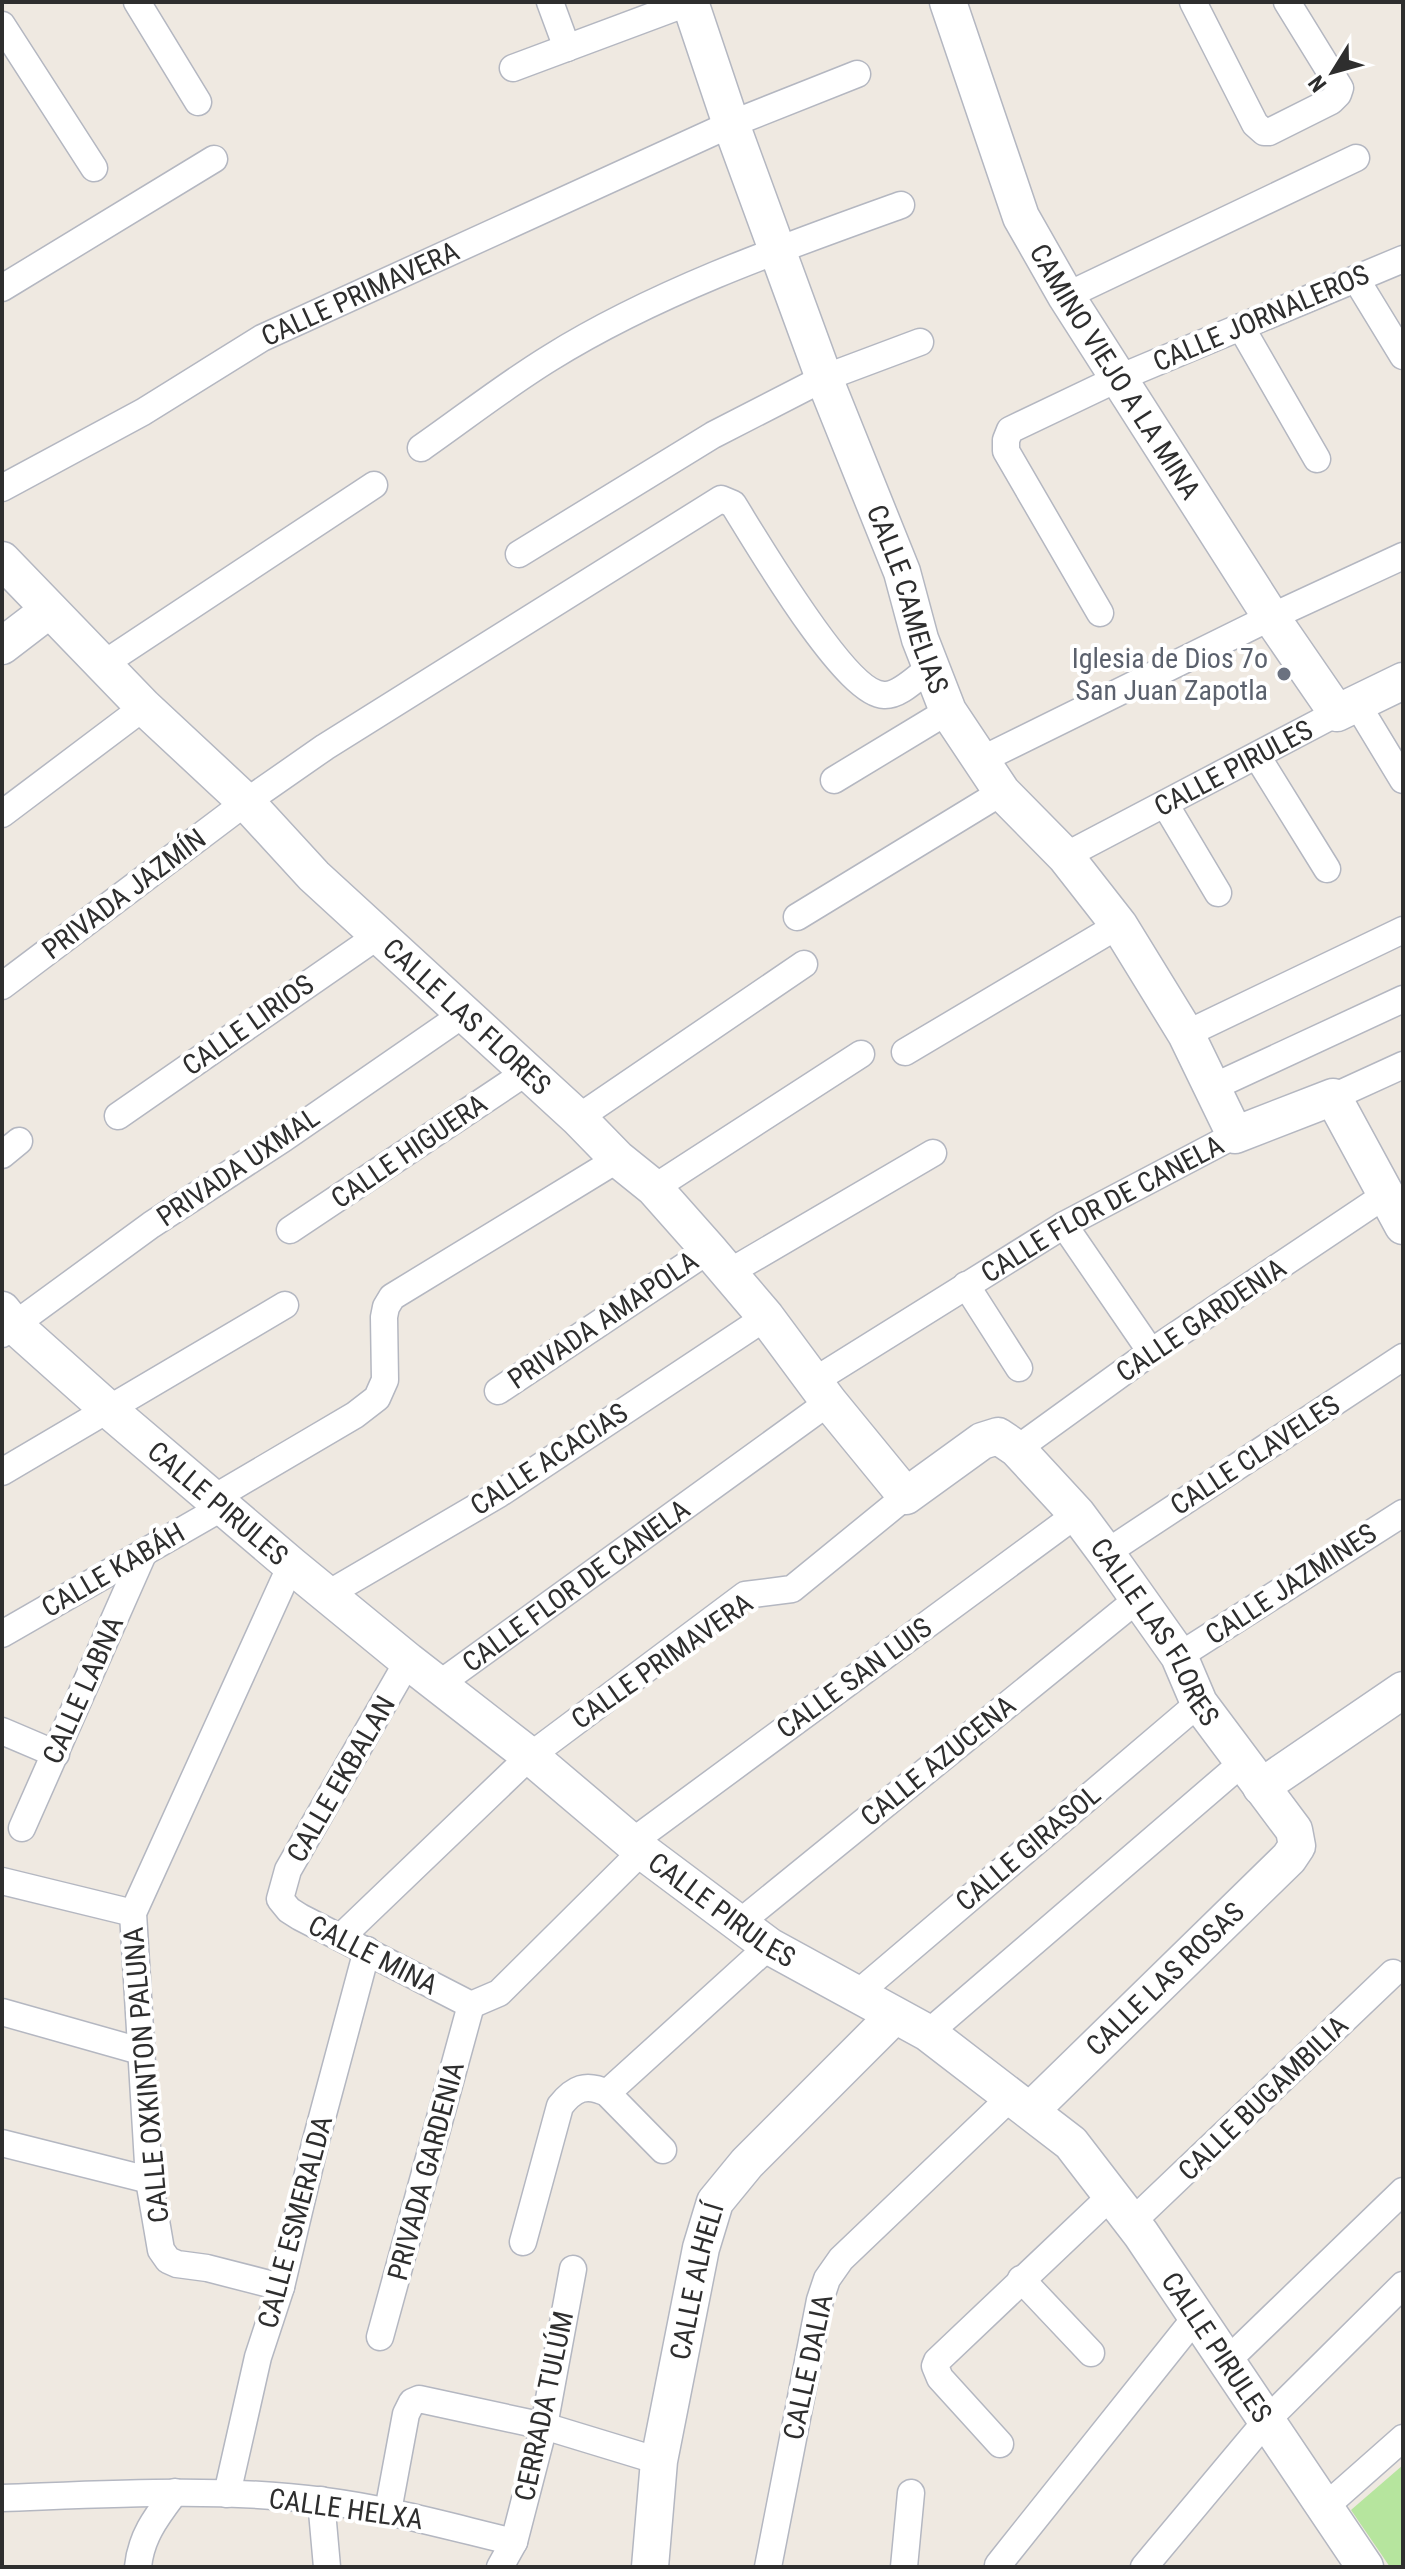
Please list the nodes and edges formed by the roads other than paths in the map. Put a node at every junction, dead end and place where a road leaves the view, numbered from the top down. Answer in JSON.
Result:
{"nodes":[{"id":1,"x":137,"y":2,"type":"edge"},
{"id":2,"x":550,"y":2,"type":"edge"},
{"id":3,"x":690,"y":2,"type":"edge"},
{"id":4,"x":948,"y":2,"type":"edge"},
{"id":5,"x":1193,"y":2,"type":"edge"},
{"id":6,"x":1287,"y":2,"type":"edge"},
{"id":7,"x":2,"y":25,"type":"edge"},
{"id":8,"x":567,"y":48,"type":"junction"},
{"id":9,"x":513,"y":68,"type":"dead end"},
{"id":10,"x":857,"y":74,"type":"dead end"},
{"id":11,"x":198,"y":102,"type":"dead end"},
{"id":12,"x":731,"y":124,"type":"junction"},
{"id":13,"x":1356,"y":158,"type":"dead end"},
{"id":14,"x":214,"y":159,"type":"dead end"},
{"id":15,"x":94,"y":168,"type":"dead end"},
{"id":16,"x":901,"y":205,"type":"dead end"},
{"id":17,"x":778,"y":249,"type":"junction"},
{"id":18,"x":1403,"y":259,"type":"edge"},
{"id":19,"x":1356,"y":279,"type":"junction"},
{"id":20,"x":2,"y":288,"type":"edge"},
{"id":21,"x":1066,"y":296,"type":"junction"},
{"id":22,"x":1241,"y":327,"type":"junction"},
{"id":23,"x":920,"y":342,"type":"dead end"},
{"id":24,"x":1403,"y":356,"type":"edge"},
{"id":25,"x":824,"y":378,"type":"junction"},
{"id":26,"x":1119,"y":378,"type":"junction"},
{"id":27,"x":421,"y":448,"type":"dead end"},
{"id":28,"x":1317,"y":459,"type":"dead end"},
{"id":29,"x":374,"y":485,"type":"dead end"},
{"id":30,"x":2,"y":488,"type":"edge"},
{"id":31,"x":519,"y":554,"type":"dead end"},
{"id":32,"x":1403,"y":556,"type":"edge"},
{"id":33,"x":2,"y":560,"type":"edge"},
{"id":34,"x":49,"y":610,"type":"junction"},
{"id":35,"x":1100,"y":613,"type":"dead end"},
{"id":36,"x":1271,"y":617,"type":"junction"},
{"id":37,"x":2,"y":646,"type":"edge"},
{"id":38,"x":102,"y":665,"type":"junction"},
{"id":39,"x":931,"y":667,"type":"junction"},
{"id":40,"x":1403,"y":681,"type":"edge"},
{"id":41,"x":144,"y":707,"type":"junction"},
{"id":42,"x":1347,"y":708,"type":"junction"},
{"id":43,"x":948,"y":711,"type":"junction"},
{"id":44,"x":1257,"y":756,"type":"junction"},
{"id":45,"x":981,"y":760,"type":"junction"},
{"id":46,"x":834,"y":780,"type":"dead end"},
{"id":47,"x":1403,"y":780,"type":"edge"},
{"id":48,"x":1002,"y":792,"type":"junction"},
{"id":49,"x":246,"y":802,"type":"junction"},
{"id":50,"x":1165,"y":804,"type":"junction"},
{"id":51,"x":2,"y":814,"type":"edge"},
{"id":52,"x":1065,"y":856,"type":"junction"},
{"id":53,"x":1327,"y":869,"type":"dead end"},
{"id":54,"x":1218,"y":893,"type":"dead end"},
{"id":55,"x":797,"y":917,"type":"dead end"},
{"id":56,"x":1119,"y":925,"type":"junction"},
{"id":57,"x":1403,"y":930,"type":"edge"},
{"id":58,"x":379,"y":935,"type":"junction"},
{"id":59,"x":804,"y":964,"type":"dead end"},
{"id":60,"x":2,"y":986,"type":"edge"},
{"id":61,"x":1403,"y":999,"type":"edge"},
{"id":62,"x":465,"y":1013,"type":"junction"},
{"id":63,"x":1186,"y":1034,"type":"junction"},
{"id":64,"x":905,"y":1052,"type":"dead end"},
{"id":65,"x":861,"y":1054,"type":"dead end"},
{"id":66,"x":1403,"y":1065,"type":"edge"},
{"id":67,"x":528,"y":1071,"type":"junction"},
{"id":68,"x":1211,"y":1088,"type":"junction"},
{"id":69,"x":1333,"y":1097,"type":"junction"},
{"id":70,"x":118,"y":1116,"type":"dead end"},
{"id":71,"x":578,"y":1118,"type":"junction"},
{"id":72,"x":1235,"y":1135,"type":"junction"},
{"id":73,"x":933,"y":1153,"type":"dead end"},
{"id":74,"x":618,"y":1159,"type":"junction"},
{"id":75,"x":654,"y":1188,"type":"junction"},
{"id":76,"x":1387,"y":1194,"type":"junction"},
{"id":77,"x":1064,"y":1225,"type":"junction"},
{"id":78,"x":1403,"y":1226,"type":"edge"},
{"id":79,"x":290,"y":1230,"type":"dead end"},
{"id":80,"x":718,"y":1262,"type":"junction"},
{"id":81,"x":966,"y":1285,"type":"junction"},
{"id":82,"x":285,"y":1305,"type":"dead end"},
{"id":83,"x":766,"y":1317,"type":"junction"},
{"id":84,"x":6,"y":1323,"type":"edge"},
{"id":85,"x":1151,"y":1352,"type":"junction"},
{"id":86,"x":1403,"y":1357,"type":"edge"},
{"id":87,"x":1019,"y":1368,"type":"dead end"},
{"id":88,"x":498,"y":1391,"type":"dead end"},
{"id":89,"x":822,"y":1391,"type":"junction"},
{"id":90,"x":109,"y":1410,"type":"junction"},
{"id":91,"x":1004,"y":1443,"type":"junction"},
{"id":92,"x":2,"y":1472,"type":"edge"},
{"id":93,"x":906,"y":1496,"type":"junction"},
{"id":94,"x":218,"y":1502,"type":"junction"},
{"id":95,"x":1403,"y":1513,"type":"edge"},
{"id":96,"x":1077,"y":1514,"type":"junction"},
{"id":97,"x":144,"y":1552,"type":"junction"},
{"id":98,"x":1106,"y":1553,"type":"junction"},
{"id":99,"x":291,"y":1565,"type":"junction"},
{"id":100,"x":328,"y":1594,"type":"junction"},
{"id":101,"x":1139,"y":1598,"type":"junction"},
{"id":102,"x":2,"y":1634,"type":"edge"},
{"id":103,"x":1179,"y":1656,"type":"junction"},
{"id":104,"x":408,"y":1661,"type":"junction"},
{"id":105,"x":438,"y":1685,"type":"junction"},
{"id":106,"x":1403,"y":1690,"type":"edge"},
{"id":107,"x":1199,"y":1703,"type":"junction"},
{"id":108,"x":2,"y":1731,"type":"edge"},
{"id":109,"x":56,"y":1754,"type":"junction"},
{"id":110,"x":530,"y":1756,"type":"junction"},
{"id":111,"x":1252,"y":1775,"type":"junction"},
{"id":112,"x":22,"y":1828,"type":"dead end"},
{"id":113,"x":1297,"y":1846,"type":"joint"},
{"id":114,"x":637,"y":1847,"type":"junction"},
{"id":115,"x":2,"y":1881,"type":"edge"},
{"id":116,"x":280,"y":1899,"type":"joint"},
{"id":117,"x":133,"y":1913,"type":"junction"},
{"id":118,"x":738,"y":1924,"type":"junction"},
{"id":119,"x":341,"y":1937,"type":"junction"},
{"id":120,"x":769,"y":1946,"type":"junction"},
{"id":121,"x":367,"y":1950,"type":"junction"},
{"id":122,"x":1393,"y":1973,"type":"dead end"},
{"id":123,"x":857,"y":1994,"type":"junction"},
{"id":124,"x":471,"y":2005,"type":"junction"},
{"id":125,"x":2,"y":2012,"type":"edge"},
{"id":126,"x":894,"y":2016,"type":"junction"},
{"id":127,"x":928,"y":2033,"type":"junction"},
{"id":128,"x":140,"y":2051,"type":"junction"},
{"id":129,"x":596,"y":2090,"type":"junction"},
{"id":130,"x":1021,"y":2104,"type":"junction"},
{"id":131,"x":2,"y":2143,"type":"edge"},
{"id":132,"x":663,"y":2150,"type":"dead end"},
{"id":133,"x":149,"y":2180,"type":"junction"},
{"id":134,"x":1403,"y":2191,"type":"edge"},
{"id":135,"x":1122,"y":2209,"type":"junction"},
{"id":136,"x":523,"y":2242,"type":"dead end"},
{"id":137,"x":573,"y":2269,"type":"dead end"},
{"id":138,"x":1021,"y":2279,"type":"junction"},
{"id":139,"x":1403,"y":2285,"type":"edge"},
{"id":140,"x":281,"y":2287,"type":"junction"},
{"id":141,"x":1196,"y":2317,"type":"junction"},
{"id":142,"x":380,"y":2337,"type":"dead end"},
{"id":143,"x":1091,"y":2353,"type":"dead end"},
{"id":144,"x":1227,"y":2361,"type":"junction"},
{"id":145,"x":1267,"y":2420,"type":"junction"},
{"id":146,"x":544,"y":2426,"type":"junction"},
{"id":147,"x":1403,"y":2438,"type":"edge"},
{"id":148,"x":1000,"y":2444,"type":"dead end"},
{"id":149,"x":659,"y":2461,"type":"junction"},
{"id":150,"x":175,"y":2492,"type":"junction"},
{"id":151,"x":911,"y":2493,"type":"dead end"},
{"id":152,"x":227,"y":2494,"type":"junction"},
{"id":153,"x":2,"y":2498,"type":"edge"},
{"id":154,"x":321,"y":2500,"type":"junction"},
{"id":155,"x":1326,"y":2506,"type":"junction"},
{"id":156,"x":388,"y":2511,"type":"junction"},
{"id":157,"x":514,"y":2542,"type":"junction"},
{"id":158,"x":998,"y":2565,"type":"dead end"},
{"id":159,"x":138,"y":2567,"type":"edge"},
{"id":160,"x":327,"y":2567,"type":"edge"},
{"id":161,"x":500,"y":2567,"type":"edge"},
{"id":162,"x":650,"y":2567,"type":"edge"},
{"id":163,"x":768,"y":2567,"type":"edge"},
{"id":164,"x":904,"y":2567,"type":"edge"},
{"id":165,"x":1144,"y":2567,"type":"edge"},
{"id":166,"x":1365,"y":2567,"type":"edge"}],
"edges":[{"from":1,"to":11,"type":"street"},
{"from":2,"to":8,"type":"street"},
{"from":3,"to":8,"type":"street"},
{"from":3,"to":12,"type":"street","name":"CALLE CAMELIAS"},
{"from":4,"to":21,"type":"street","name":"CAMINO VIEJO A LA MINA"},
{"from":5,"to":6,"type":"street"},
{"from":7,"to":15,"type":"street"},
{"from":8,"to":9,"type":"street"},
{"from":10,"to":12,"type":"street","name":"CALLE PRIMAVERA"},
{"from":12,"to":17,"type":"street","name":"CALLE CAMELIAS"},
{"from":12,"to":30,"type":"street","name":"CALLE PRIMAVERA"},
{"from":13,"to":21,"type":"street"},
{"from":14,"to":20,"type":"street"},
{"from":16,"to":17,"type":"street"},
{"from":17,"to":25,"type":"street","name":"CALLE CAMELIAS"},
{"from":17,"to":27,"type":"street"},
{"from":18,"to":19,"type":"street","name":"CALLE JORNALEROS"},
{"from":19,"to":22,"type":"street","name":"CALLE JORNALEROS"},
{"from":19,"to":24,"type":"street"},
{"from":21,"to":26,"type":"street","name":"CAMINO VIEJO A LA MINA"},
{"from":22,"to":26,"type":"street","name":"CALLE JORNALEROS"},
{"from":22,"to":28,"type":"street"},
{"from":23,"to":25,"type":"street"},
{"from":25,"to":31,"type":"street"},
{"from":25,"to":39,"type":"street","name":"CALLE CAMELIAS"},
{"from":26,"to":35,"type":"street","name":"CALLE JORNALEROS"},
{"from":26,"to":36,"type":"street","name":"CAMINO VIEJO A LA MINA"},
{"from":29,"to":38,"type":"street"},
{"from":32,"to":36,"type":"street"},
{"from":33,"to":34,"type":"street","name":"CALLE LAS FLORES"},
{"from":34,"to":37,"type":"street"},
{"from":34,"to":38,"type":"street","name":"CALLE LAS FLORES"},
{"from":36,"to":42,"type":"street","name":"CAMINO VIEJO A LA MINA"},
{"from":36,"to":45,"type":"street"},
{"from":38,"to":41,"type":"street","name":"CALLE LAS FLORES"},
{"from":39,"to":43,"type":"street","name":"CALLE CAMELIAS"},
{"from":39,"to":49,"type":"street","name":"PRIVADA JAZMÍN"},
{"from":40,"to":42,"type":"street","name":"CALLE PIRULES"},
{"from":41,"to":49,"type":"street","name":"CALLE LAS FLORES"},
{"from":41,"to":51,"type":"street"},
{"from":42,"to":44,"type":"street","name":"CALLE PIRULES"},
{"from":42,"to":47,"type":"street"},
{"from":43,"to":45,"type":"street","name":"CALLE CAMELIAS"},
{"from":43,"to":46,"type":"street"},
{"from":44,"to":50,"type":"street","name":"CALLE PIRULES"},
{"from":44,"to":53,"type":"street"},
{"from":45,"to":48,"type":"street","name":"CALLE CAMELIAS"},
{"from":48,"to":52,"type":"street","name":"CALLE CAMELIAS"},
{"from":48,"to":55,"type":"street"},
{"from":49,"to":58,"type":"street","name":"CALLE LAS FLORES"},
{"from":49,"to":60,"type":"street","name":"PRIVADA JAZMÍN"},
{"from":50,"to":52,"type":"street","name":"CALLE PIRULES"},
{"from":50,"to":54,"type":"street"},
{"from":52,"to":56,"type":"street","name":"CALLE CAMELIAS"},
{"from":56,"to":63,"type":"street","name":"CALLE CAMELIAS"},
{"from":56,"to":64,"type":"street"},
{"from":57,"to":63,"type":"street"},
{"from":58,"to":62,"type":"street","name":"CALLE LAS FLORES"},
{"from":58,"to":70,"type":"street","name":"CALLE LIRIOS"},
{"from":59,"to":71,"type":"street"},
{"from":61,"to":68,"type":"street"},
{"from":62,"to":67,"type":"street","name":"CALLE LAS FLORES"},
{"from":62,"to":84,"type":"street","name":"PRIVADA UXMAL"},
{"from":63,"to":68,"type":"street","name":"CALLE CAMELIAS"},
{"from":65,"to":75,"type":"street"},
{"from":66,"to":69,"type":"street","name":"CALLE FLOR DE CANELA"},
{"from":67,"to":71,"type":"street","name":"CALLE LAS FLORES"},
{"from":67,"to":79,"type":"street","name":"CALLE HIGUERA"},
{"from":68,"to":72,"type":"street","name":"CALLE CAMELIAS"},
{"from":69,"to":72,"type":"street","name":"CALLE FLOR DE CANELA"},
{"from":69,"to":76,"type":"street"},
{"from":71,"to":74,"type":"street","name":"CALLE LAS FLORES"},
{"from":72,"to":77,"type":"street","name":"CALLE FLOR DE CANELA"},
{"from":73,"to":80,"type":"street","name":"PRIVADA AMAPOLA"},
{"from":74,"to":75,"type":"street","name":"CALLE LAS FLORES"},
{"from":74,"to":94,"type":"street","name":"CALLE KABÁH"},
{"from":75,"to":80,"type":"street","name":"CALLE LAS FLORES"},
{"from":76,"to":78,"type":"street"},
{"from":76,"to":85,"type":"street","name":"CALLE GARDENIA"},
{"from":77,"to":81,"type":"street","name":"CALLE FLOR DE CANELA"},
{"from":77,"to":85,"type":"street"},
{"from":80,"to":83,"type":"street","name":"CALLE LAS FLORES"},
{"from":80,"to":88,"type":"street","name":"PRIVADA AMAPOLA"},
{"from":81,"to":87,"type":"street"},
{"from":81,"to":89,"type":"street","name":"CALLE FLOR DE CANELA"},
{"from":82,"to":90,"type":"street"},
{"from":83,"to":89,"type":"street","name":"CALLE LAS FLORES"},
{"from":83,"to":100,"type":"street","name":"CALLE ACACIAS"},
{"from":84,"to":90,"type":"street","name":"CALLE PIRULES"},
{"from":85,"to":91,"type":"street","name":"CALLE GARDENIA"},
{"from":86,"to":98,"type":"street","name":"CALLE CLAVELES"},
{"from":89,"to":93,"type":"street","name":"CALLE LAS FLORES"},
{"from":89,"to":105,"type":"street","name":"CALLE FLOR DE CANELA"},
{"from":90,"to":92,"type":"street"},
{"from":90,"to":94,"type":"street","name":"CALLE PIRULES"},
{"from":91,"to":93,"type":"street","name":"CALLE PRIMAVERA"},
{"from":91,"to":96,"type":"street","name":"CALLE LAS FLORES"},
{"from":93,"to":110,"type":"street","name":"CALLE PRIMAVERA"},
{"from":94,"to":97,"type":"street","name":"CALLE KABÁH"},
{"from":94,"to":99,"type":"street","name":"CALLE PIRULES"},
{"from":95,"to":103,"type":"street","name":"CALLE JAZMINES"},
{"from":96,"to":98,"type":"street","name":"CALLE LAS FLORES"},
{"from":96,"to":114,"type":"street","name":"CALLE SAN LUIS"},
{"from":97,"to":102,"type":"street","name":"CALLE KABÁH"},
{"from":97,"to":109,"type":"street","name":"CALLE LABNA"},
{"from":98,"to":101,"type":"street","name":"CALLE LAS FLORES"},
{"from":99,"to":100,"type":"street","name":"CALLE PIRULES"},
{"from":99,"to":117,"type":"street","name":"CALLE OXKINTON PALUNA"},
{"from":100,"to":104,"type":"street","name":"CALLE PIRULES"},
{"from":101,"to":103,"type":"street","name":"CALLE LAS FLORES"},
{"from":101,"to":118,"type":"street","name":"CALLE AZUCENA"},
{"from":103,"to":107,"type":"street","name":"CALLE LAS FLORES"},
{"from":104,"to":105,"type":"street","name":"CALLE PIRULES"},
{"from":104,"to":116,"type":"street","name":"CALLE EKBALAN"},
{"from":105,"to":110,"type":"street","name":"CALLE PIRULES"},
{"from":106,"to":111,"type":"street"},
{"from":107,"to":111,"type":"street","name":"CALLE LAS FLORES"},
{"from":107,"to":123,"type":"street","name":"CALLE GIRASOL"},
{"from":108,"to":109,"type":"street"},
{"from":109,"to":112,"type":"street","name":"CALLE LABNA"},
{"from":110,"to":114,"type":"street","name":"CALLE PIRULES"},
{"from":110,"to":119,"type":"street"},
{"from":111,"to":113,"type":"street","name":"CALLE LAS FLORES"},
{"from":111,"to":127,"type":"street"},
{"from":113,"to":130,"type":"street","name":"CALLE LAS ROSAS"},
{"from":114,"to":118,"type":"street","name":"CALLE PIRULES"},
{"from":114,"to":124,"type":"street"},
{"from":115,"to":117,"type":"street"},
{"from":116,"to":119,"type":"street","name":"CALLE MINA"},
{"from":117,"to":128,"type":"street","name":"CALLE OXKINTON PALUNA"},
{"from":118,"to":120,"type":"street","name":"CALLE PIRULES"},
{"from":119,"to":121,"type":"street","name":"CALLE MINA"},
{"from":120,"to":123,"type":"street","name":"CALLE PIRULES"},
{"from":120,"to":129,"type":"street"},
{"from":121,"to":124,"type":"street","name":"CALLE MINA"},
{"from":121,"to":140,"type":"street","name":"CALLE ESMERALDA"},
{"from":122,"to":135,"type":"street","name":"CALLE BUGAMBILIA"},
{"from":123,"to":126,"type":"street","name":"CALLE PIRULES"},
{"from":124,"to":142,"type":"street","name":"PRIVADA GARDENIA"},
{"from":125,"to":128,"type":"street"},
{"from":126,"to":127,"type":"street","name":"CALLE PIRULES"},
{"from":126,"to":149,"type":"street","name":"CALLE ALHELÍ"},
{"from":127,"to":130,"type":"street","name":"CALLE PIRULES"},
{"from":128,"to":133,"type":"street","name":"CALLE OXKINTON PALUNA"},
{"from":129,"to":132,"type":"street"},
{"from":129,"to":136,"type":"street"},
{"from":130,"to":135,"type":"street","name":"CALLE PIRULES"},
{"from":130,"to":163,"type":"street","name":"CALLE DALIA"},
{"from":131,"to":133,"type":"street"},
{"from":133,"to":140,"type":"street","name":"CALLE OXKINTON PALUNA"},
{"from":134,"to":144,"type":"street"},
{"from":135,"to":138,"type":"street","name":"CALLE BUGAMBILIA"},
{"from":135,"to":141,"type":"street","name":"CALLE PIRULES"},
{"from":137,"to":146,"type":"street","name":"CERRADA TULÚM"},
{"from":138,"to":143,"type":"street"},
{"from":138,"to":148,"type":"street","name":"CALLE BUGAMBILIA"},
{"from":139,"to":145,"type":"street"},
{"from":140,"to":152,"type":"street","name":"CALLE ESMERALDA"},
{"from":141,"to":144,"type":"street","name":"CALLE PIRULES"},
{"from":141,"to":158,"type":"street"},
{"from":144,"to":145,"type":"street","name":"CALLE PIRULES"},
{"from":145,"to":155,"type":"street","name":"CALLE PIRULES"},
{"from":145,"to":165,"type":"street"},
{"from":146,"to":149,"type":"street"},
{"from":146,"to":156,"type":"street"},
{"from":146,"to":157,"type":"street","name":"CERRADA TULÚM"},
{"from":147,"to":155,"type":"street"},
{"from":149,"to":162,"type":"street","name":"CALLE ALHELÍ"},
{"from":150,"to":152,"type":"street","name":"CALLE HELXA"},
{"from":150,"to":153,"type":"street","name":"CALLE HELXA"},
{"from":150,"to":159,"type":"street"},
{"from":151,"to":164,"type":"street"},
{"from":152,"to":154,"type":"street","name":"CALLE HELXA"},
{"from":154,"to":156,"type":"street","name":"CALLE HELXA"},
{"from":154,"to":160,"type":"street"},
{"from":155,"to":166,"type":"street","name":"CALLE PIRULES"},
{"from":156,"to":157,"type":"street","name":"CALLE HELXA"},
{"from":157,"to":161,"type":"street","name":"CERRADA TULÚM"}]}
